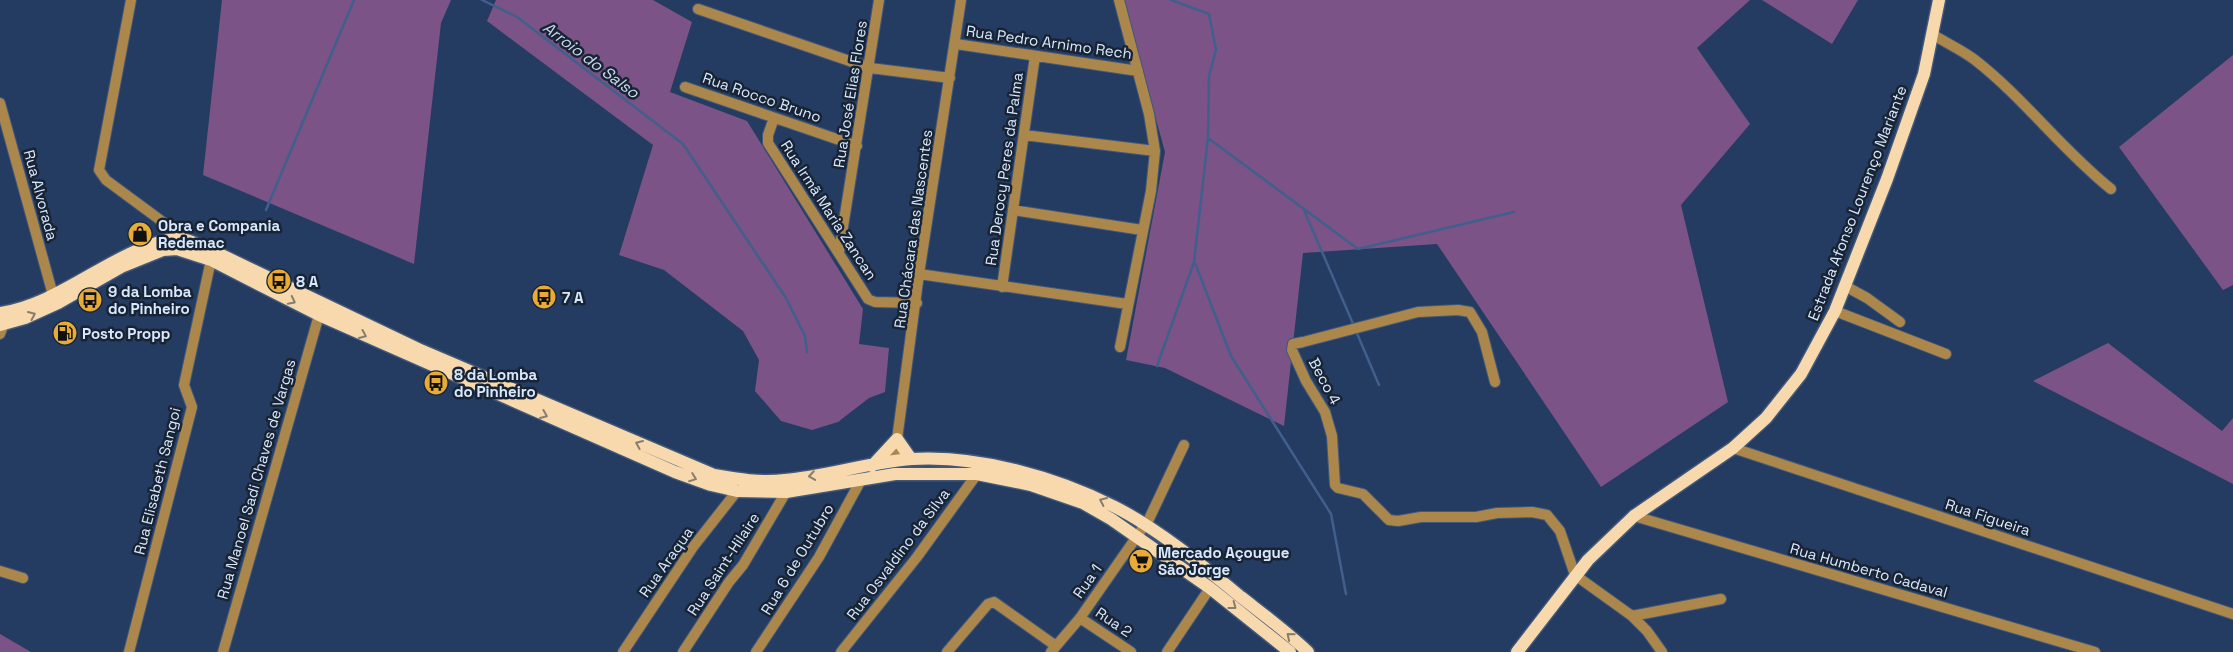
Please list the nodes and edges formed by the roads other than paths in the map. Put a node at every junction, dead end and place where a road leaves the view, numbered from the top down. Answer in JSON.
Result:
{"nodes":[{"id":1,"x":131,"y":0,"type":"edge"},
{"id":2,"x":879,"y":0,"type":"edge"},
{"id":3,"x":962,"y":0,"type":"edge"},
{"id":4,"x":1119,"y":0,"type":"edge"},
{"id":5,"x":1939,"y":0,"type":"edge"},
{"id":6,"x":698,"y":9,"type":"dead end"},
{"id":7,"x":1932,"y":34,"type":"junction"},
{"id":8,"x":956,"y":44,"type":"junction"},
{"id":9,"x":1035,"y":56,"type":"junction"},
{"id":10,"x":870,"y":68,"type":"junction"},
{"id":11,"x":1138,"y":71,"type":"junction"},
{"id":12,"x":950,"y":78,"type":"junction"},
{"id":13,"x":685,"y":87,"type":"dead end"},
{"id":14,"x":0,"y":102,"type":"edge"},
{"id":15,"x":774,"y":118,"type":"junction"},
{"id":16,"x":1024,"y":134,"type":"junction"},
{"id":17,"x":857,"y":146,"type":"junction"},
{"id":18,"x":1155,"y":151,"type":"junction"},
{"id":19,"x":2111,"y":189,"type":"dead end"},
{"id":20,"x":1013,"y":210,"type":"junction"},
{"id":21,"x":1142,"y":230,"type":"junction"},
{"id":22,"x":183,"y":239,"type":"junction"},
{"id":23,"x":839,"y":252,"type":"junction"},
{"id":24,"x":211,"y":260,"type":"junction"},
{"id":25,"x":919,"y":274,"type":"junction"},
{"id":26,"x":1845,"y":286,"type":"junction"},
{"id":27,"x":1002,"y":287,"type":"junction"},
{"id":28,"x":53,"y":294,"type":"junction"},
{"id":29,"x":917,"y":304,"type":"junction"},
{"id":30,"x":1127,"y":304,"type":"junction"},
{"id":31,"x":1835,"y":310,"type":"junction"},
{"id":32,"x":3,"y":312,"type":"edge"},
{"id":33,"x":318,"y":315,"type":"junction"},
{"id":34,"x":1900,"y":322,"type":"dead end"},
{"id":35,"x":2,"y":328,"type":"edge"},
{"id":36,"x":1120,"y":346,"type":"dead end"},
{"id":37,"x":1946,"y":354,"type":"dead end"},
{"id":38,"x":1495,"y":382,"type":"dead end"},
{"id":39,"x":898,"y":439,"type":"junction"},
{"id":40,"x":1184,"y":445,"type":"dead end"},
{"id":41,"x":1733,"y":448,"type":"junction"},
{"id":42,"x":911,"y":459,"type":"junction"},
{"id":43,"x":894,"y":462,"type":"junction"},
{"id":44,"x":677,"y":466,"type":"junction"},
{"id":45,"x":872,"y":466,"type":"junction"},
{"id":46,"x":977,"y":474,"type":"junction"},
{"id":47,"x":861,"y":480,"type":"junction"},
{"id":48,"x":812,"y":488,"type":"junction"},
{"id":49,"x":737,"y":491,"type":"junction"},
{"id":50,"x":786,"y":492,"type":"junction"},
{"id":51,"x":1634,"y":516,"type":"junction"},
{"id":52,"x":1141,"y":531,"type":"junction"},
{"id":53,"x":0,"y":571,"type":"edge"},
{"id":54,"x":1575,"y":575,"type":"junction"},
{"id":55,"x":23,"y":578,"type":"dead end"},
{"id":56,"x":1210,"y":588,"type":"junction"},
{"id":57,"x":1721,"y":599,"type":"dead end"},
{"id":58,"x":2233,"y":614,"type":"edge"},
{"id":59,"x":1632,"y":616,"type":"junction"},
{"id":60,"x":1080,"y":618,"type":"junction"},
{"id":61,"x":1053,"y":649,"type":"edge"},
{"id":62,"x":129,"y":652,"type":"edge"},
{"id":63,"x":223,"y":652,"type":"edge"},
{"id":64,"x":623,"y":652,"type":"edge"},
{"id":65,"x":683,"y":652,"type":"edge"},
{"id":66,"x":756,"y":652,"type":"edge"},
{"id":67,"x":841,"y":652,"type":"edge"},
{"id":68,"x":946,"y":652,"type":"edge"},
{"id":69,"x":1131,"y":652,"type":"edge"},
{"id":70,"x":1167,"y":652,"type":"edge"},
{"id":71,"x":1290,"y":652,"type":"edge"},
{"id":72,"x":1308,"y":652,"type":"edge"},
{"id":73,"x":1518,"y":652,"type":"edge"},
{"id":74,"x":1662,"y":652,"type":"edge"},
{"id":75,"x":2095,"y":652,"type":"edge"}],
"edges":[{"from":1,"to":22,"type":"street"},
{"from":2,"to":10,"type":"street","name":"Rua José Elias Flores"},
{"from":3,"to":8,"type":"street","name":"Rua Chácara das Nascentes"},
{"from":4,"to":11,"type":"street"},
{"from":5,"to":7,"type":"main road","name":"Estrada Afonso Lourenço Mariante"},
{"from":6,"to":10,"type":"street"},
{"from":7,"to":19,"type":"street"},
{"from":7,"to":26,"type":"main road","name":"Estrada Afonso Lourenço Mariante"},
{"from":8,"to":9,"type":"street","name":"Rua Pedro Arnimo Rech"},
{"from":8,"to":12,"type":"street","name":"Rua Chácara das Nascentes"},
{"from":9,"to":11,"type":"street","name":"Rua Pedro Arnimo Rech"},
{"from":9,"to":16,"type":"street","name":"Rua Derocy Peres da Palma"},
{"from":10,"to":12,"type":"street"},
{"from":10,"to":17,"type":"street","name":"Rua José Elias Flores"},
{"from":11,"to":18,"type":"street"},
{"from":12,"to":25,"type":"street","name":"Rua Chácara das Nascentes"},
{"from":13,"to":15,"type":"street","name":"Rua Rocco Bruno"},
{"from":14,"to":28,"type":"street","name":"Rua Alvorada"},
{"from":15,"to":17,"type":"street","name":"Rua Rocco Bruno"},
{"from":15,"to":23,"type":"street","name":"Rua Irmã Maria Zancan"},
{"from":16,"to":18,"type":"street"},
{"from":16,"to":20,"type":"street","name":"Rua Derocy Peres da Palma"},
{"from":17,"to":23,"type":"street","name":"Rua José Elias Flores"},
{"from":18,"to":21,"type":"street"},
{"from":20,"to":21,"type":"street"},
{"from":20,"to":27,"type":"street","name":"Rua Derocy Peres da Palma"},
{"from":21,"to":30,"type":"street"},
{"from":22,"to":28,"type":"main road"},
{"from":44,"to":22,"type":"main road","one_way":true},
{"from":23,"to":29,"type":"street","name":"Rua Irmã Maria Zancan"},
{"from":24,"to":33,"type":"main road","one_way":true},
{"from":35,"to":24,"type":"main road","one_way":true},
{"from":24,"to":62,"type":"street","name":"Rua Elisabeth Sangoi"},
{"from":25,"to":27,"type":"street"},
{"from":25,"to":29,"type":"street","name":"Rua Chácara das Nascentes"},
{"from":26,"to":31,"type":"main road","name":"Estrada Afonso Lourenço Mariante"},
{"from":26,"to":34,"type":"street"},
{"from":27,"to":30,"type":"street"},
{"from":28,"to":32,"type":"main road"},
{"from":29,"to":39,"type":"street","name":"Rua Chácara das Nascentes"},
{"from":30,"to":36,"type":"street"},
{"from":31,"to":37,"type":"street"},
{"from":31,"to":41,"type":"main road","name":"Estrada Afonso Lourenço Mariante"},
{"from":32,"to":35,"type":"street"},
{"from":33,"to":44,"type":"main road","one_way":true},
{"from":33,"to":63,"type":"street","name":"Rua Manoel Sadi Chaves de Vargas"},
{"from":38,"to":54,"type":"street","name":"Beco 4"},
{"from":39,"to":42,"type":"main road"},
{"from":39,"to":43,"type":"street","name":"Rua Chácara das Nascentes"},
{"from":39,"to":45,"type":"main road"},
{"from":40,"to":52,"type":"street","name":"Rua 1"},
{"from":41,"to":51,"type":"main road","name":"Estrada Afonso Lourenço Mariante"},
{"from":41,"to":58,"type":"street","name":"Rua Figueira"},
{"from":42,"to":43,"type":"main road"},
{"from":52,"to":42,"type":"main road","one_way":true},
{"from":43,"to":45,"type":"main road"},
{"from":43,"to":46,"type":"main road"},
{"from":43,"to":48,"type":"main road"},
{"from":45,"to":44,"type":"main road","one_way":true},
{"from":44,"to":49,"type":"main road","one_way":true},
{"from":46,"to":47,"type":"main road"},
{"from":46,"to":52,"type":"main road"},
{"from":46,"to":67,"type":"street","name":"Rua Osvaldino da Silva"},
{"from":47,"to":48,"type":"main road"},
{"from":47,"to":66,"type":"street","name":"Rua 6 de Outubro"},
{"from":48,"to":50,"type":"main road"},
{"from":49,"to":50,"type":"main road"},
{"from":49,"to":64,"type":"street","name":"Rua Araqua"},
{"from":50,"to":65,"type":"street","name":"Rua Saint-Hilaire"},
{"from":51,"to":54,"type":"main road","name":"Estrada Afonso Lourenço Mariante"},
{"from":51,"to":75,"type":"street","name":"Rua Humberto Cadaval"},
{"from":52,"to":56,"type":"main road"},
{"from":52,"to":60,"type":"street","name":"Rua 1"},
{"from":72,"to":52,"type":"main road","one_way":true},
{"from":53,"to":55,"type":"street"},
{"from":54,"to":59,"type":"street"},
{"from":54,"to":73,"type":"main road","name":"Estrada Afonso Lourenço Mariante"},
{"from":56,"to":70,"type":"street"},
{"from":56,"to":71,"type":"main road","one_way":true},
{"from":57,"to":59,"type":"street"},
{"from":59,"to":74,"type":"street"},
{"from":60,"to":61,"type":"street","name":"Rua 1"},
{"from":60,"to":69,"type":"street","name":"Rua 2"},
{"from":61,"to":68,"type":"street"}]}
